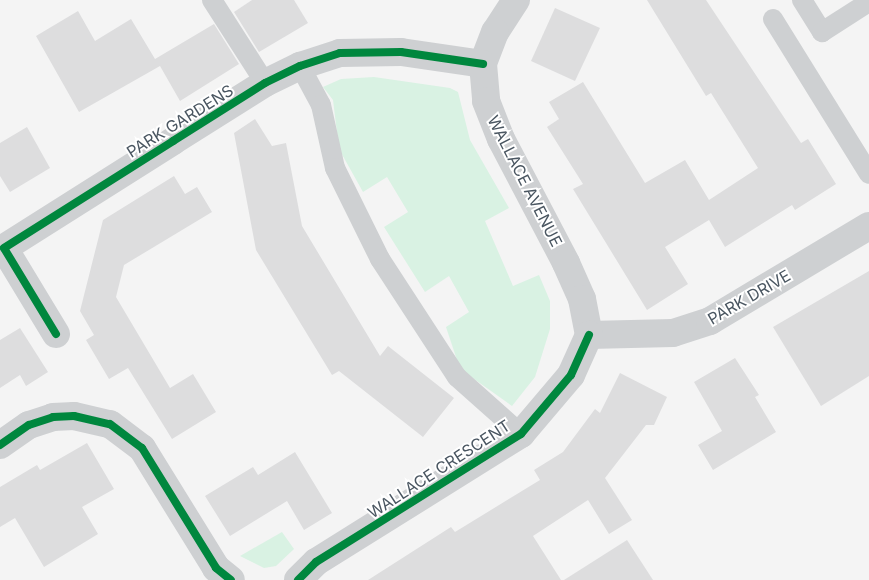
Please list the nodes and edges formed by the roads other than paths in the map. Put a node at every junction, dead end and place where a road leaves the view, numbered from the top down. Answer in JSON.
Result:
{"nodes":[{"id":1,"x":212,"y":0,"type":"edge"},
{"id":2,"x":802,"y":0,"type":"edge"},
{"id":3,"x":509,"y":2,"type":"edge"},
{"id":4,"x":869,"y":2,"type":"edge"},
{"id":5,"x":773,"y":19,"type":"dead end"},
{"id":6,"x":483,"y":64,"type":"junction"},
{"id":7,"x":300,"y":66,"type":"junction"},
{"id":8,"x":265,"y":83,"type":"junction"},
{"id":9,"x":869,"y":174,"type":"edge"},
{"id":10,"x":869,"y":226,"type":"edge"},
{"id":11,"x":2,"y":245,"type":"edge"},
{"id":12,"x":56,"y":334,"type":"dead end"},
{"id":13,"x":589,"y":335,"type":"junction"},
{"id":14,"x":521,"y":434,"type":"junction"},
{"id":15,"x":0,"y":445,"type":"edge"},
{"id":16,"x":231,"y":580,"type":"edge"},
{"id":17,"x":298,"y":580,"type":"edge"}],
"edges":[{"from":1,"to":8,"type":"lane"},
{"from":2,"to":4,"type":"lane"},
{"from":3,"to":6,"type":"street","name":"WALLACE AVENUE"},
{"from":5,"to":9,"type":"lane"},
{"from":6,"to":7,"type":"street","name":"PARK GARDENS"},
{"from":6,"to":13,"type":"street","name":"WALLACE AVENUE"},
{"from":7,"to":8,"type":"street","name":"PARK GARDENS"},
{"from":7,"to":14,"type":"lane","name":"WALLACE CRESCENT"},
{"from":8,"to":11,"type":"street","name":"PARK GARDENS"},
{"from":10,"to":13,"type":"street","name":"PARK DRIVE"},
{"from":11,"to":12,"type":"street","name":"PARK GARDENS"},
{"from":13,"to":14,"type":"street","name":"WALLACE CRESCENT"},
{"from":14,"to":17,"type":"street","name":"WALLACE CRESCENT"},
{"from":15,"to":16,"type":"street"}]}
